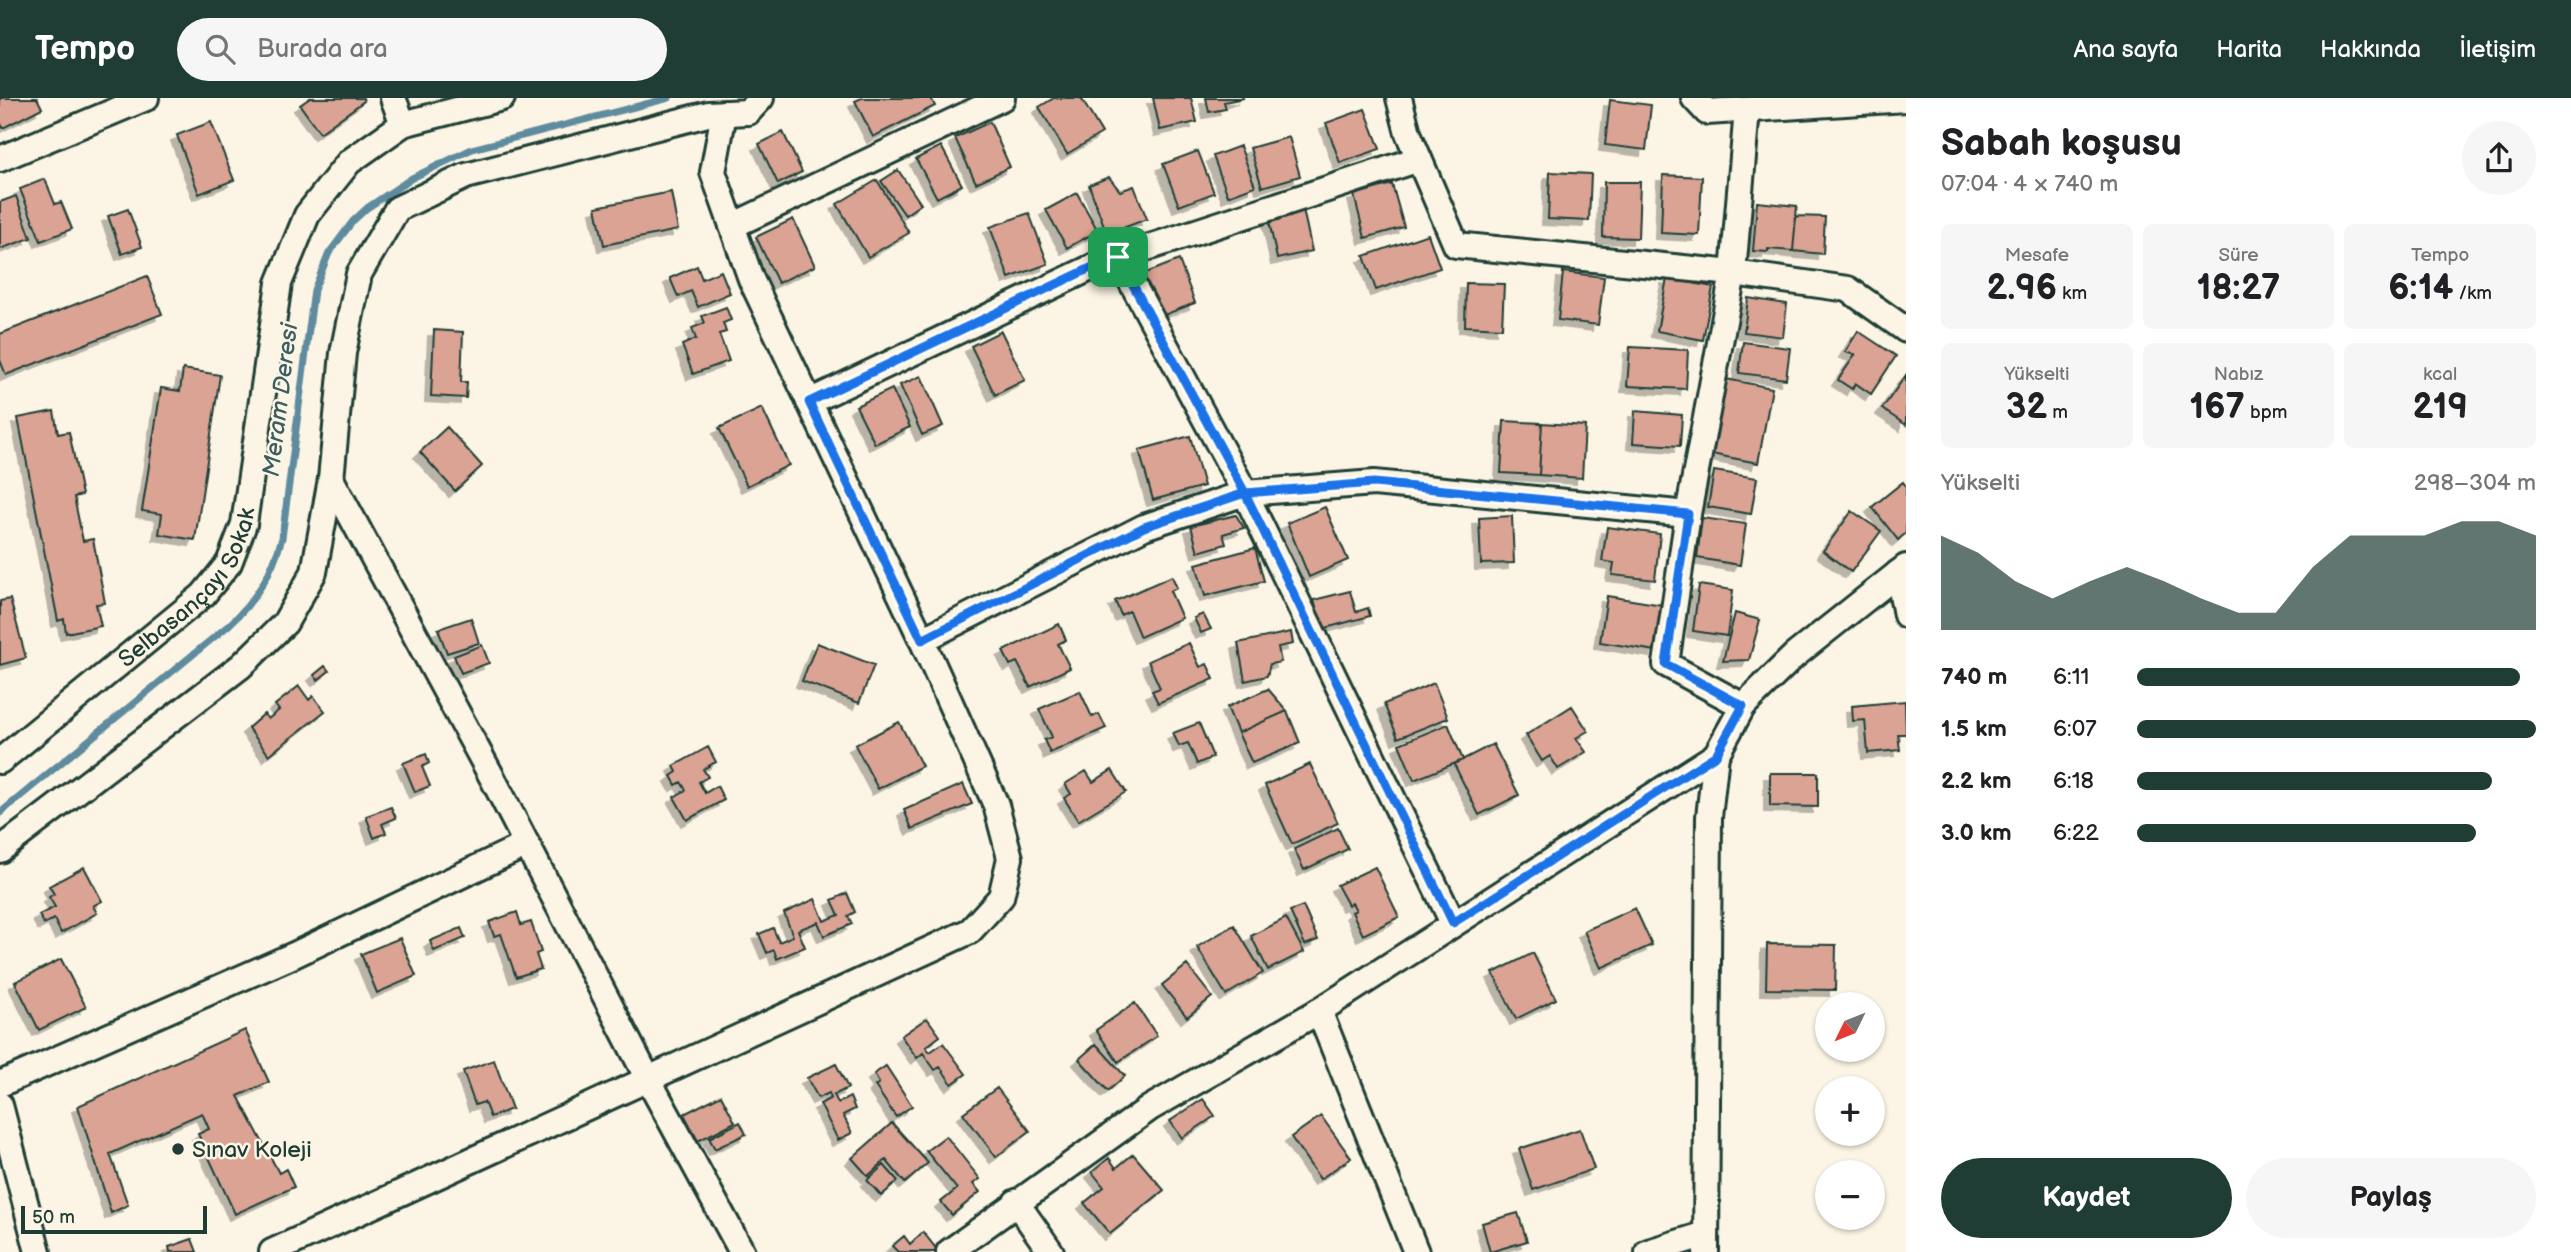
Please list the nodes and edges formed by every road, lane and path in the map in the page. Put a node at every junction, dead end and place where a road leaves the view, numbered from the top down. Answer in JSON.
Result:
{"nodes":[{"id":1,"x":146,"y":98,"type":"edge"},
{"id":2,"x":393,"y":98,"type":"edge"},
{"id":3,"x":502,"y":98,"type":"edge"},
{"id":4,"x":761,"y":98,"type":"edge"},
{"id":5,"x":1002,"y":98,"type":"edge"},
{"id":6,"x":1399,"y":98,"type":"edge"},
{"id":7,"x":1694,"y":98,"type":"edge"},
{"id":8,"x":1906,"y":99,"type":"edge"},
{"id":9,"x":1747,"y":110,"type":"junction"},
{"id":10,"x":723,"y":113,"type":"junction"},
{"id":11,"x":403,"y":124,"type":"junction"},
{"id":12,"x":0,"y":159,"type":"edge"},
{"id":13,"x":1419,"y":159,"type":"junction"},
{"id":14,"x":732,"y":226,"type":"junction"},
{"id":15,"x":1118,"y":257,"type":"junction"},
{"id":16,"x":1733,"y":272,"type":"junction"},
{"id":17,"x":1906,"y":330,"type":"edge"},
{"id":18,"x":809,"y":402,"type":"junction"},
{"id":19,"x":331,"y":479,"type":"junction"},
{"id":20,"x":1245,"y":493,"type":"junction"},
{"id":21,"x":1688,"y":514,"type":"junction"},
{"id":22,"x":1902,"y":570,"type":"edge"},
{"id":23,"x":1906,"y":615,"type":"edge"},
{"id":24,"x":922,"y":640,"type":"junction"},
{"id":25,"x":1743,"y":706,"type":"junction"},
{"id":26,"x":1716,"y":755,"type":"junction"},
{"id":27,"x":0,"y":761,"type":"edge"},
{"id":28,"x":525,"y":845,"type":"junction"},
{"id":29,"x":0,"y":850,"type":"edge"},
{"id":30,"x":1453,"y":923,"type":"junction"},
{"id":31,"x":1319,"y":1011,"type":"junction"},
{"id":32,"x":648,"y":1079,"type":"junction"},
{"id":33,"x":0,"y":1084,"type":"edge"},
{"id":34,"x":0,"y":1105,"type":"edge"},
{"id":35,"x":1016,"y":1202,"type":"junction"},
{"id":36,"x":318,"y":1243,"type":"edge"},
{"id":37,"x":1706,"y":1243,"type":"edge"},
{"id":38,"x":38,"y":1252,"type":"edge"},
{"id":39,"x":272,"y":1252,"type":"edge"},
{"id":40,"x":742,"y":1252,"type":"edge"},
{"id":41,"x":949,"y":1252,"type":"edge"},
{"id":42,"x":1051,"y":1252,"type":"edge"},
{"id":43,"x":1416,"y":1252,"type":"edge"},
{"id":44,"x":1648,"y":1252,"type":"edge"}],
"edges":[{"from":1,"to":12,"type":"street"},
{"from":2,"to":11,"type":"street"},
{"from":3,"to":11,"type":"street","name":"Selbasançayı Sokak"},
{"from":4,"to":10,"type":"street"},
{"from":5,"to":14,"type":"street"},
{"from":6,"to":13,"type":"street"},
{"from":7,"to":9,"type":"street"},
{"from":8,"to":9,"type":"street"},
{"from":9,"to":16,"type":"street"},
{"from":10,"to":14,"type":"street"},
{"from":10,"to":19,"type":"street"},
{"from":11,"to":27,"type":"street","name":"Selbasançayı Sokak"},
{"from":13,"to":15,"type":"street"},
{"from":13,"to":16,"type":"street"},
{"from":14,"to":18,"type":"street"},
{"from":15,"to":18,"type":"street"},
{"from":15,"to":20,"type":"street"},
{"from":16,"to":17,"type":"street"},
{"from":16,"to":21,"type":"street"},
{"from":18,"to":24,"type":"street"},
{"from":19,"to":28,"type":"street"},
{"from":19,"to":29,"type":"street"},
{"from":20,"to":21,"type":"street"},
{"from":20,"to":24,"type":"street"},
{"from":20,"to":30,"type":"street"},
{"from":21,"to":25,"type":"street"},
{"from":22,"to":23,"type":"street"},
{"from":22,"to":25,"type":"street"},
{"from":24,"to":32,"type":"street"},
{"from":25,"to":26,"type":"street"},
{"from":26,"to":30,"type":"street"},
{"from":26,"to":37,"type":"street"},
{"from":28,"to":32,"type":"street"},
{"from":28,"to":33,"type":"street"},
{"from":30,"to":31,"type":"street"},
{"from":31,"to":35,"type":"street"},
{"from":31,"to":43,"type":"street"},
{"from":32,"to":36,"type":"street"},
{"from":32,"to":40,"type":"street"},
{"from":34,"to":38,"type":"street"},
{"from":35,"to":41,"type":"street"},
{"from":35,"to":42,"type":"street"},
{"from":36,"to":39,"type":"street"},
{"from":37,"to":44,"type":"street"}]}
